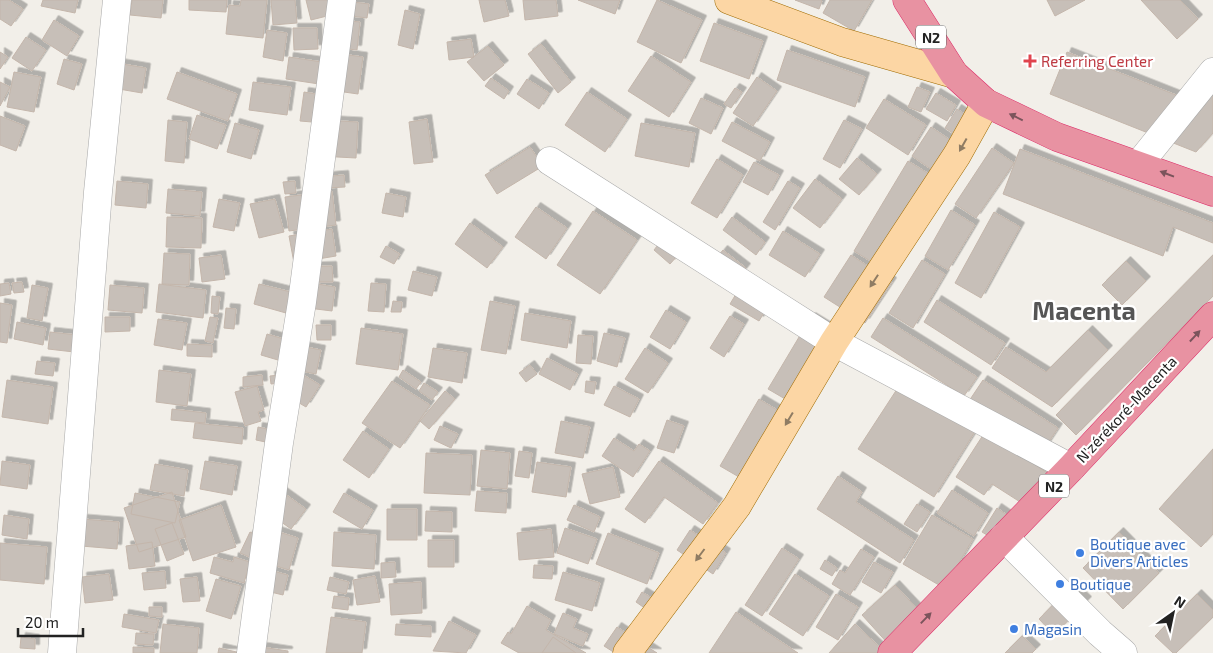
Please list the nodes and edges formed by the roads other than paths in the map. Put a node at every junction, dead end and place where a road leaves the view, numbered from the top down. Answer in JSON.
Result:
{"nodes":[{"id":1,"x":117,"y":0,"type":"edge"},
{"id":2,"x":342,"y":0,"type":"edge"},
{"id":3,"x":729,"y":0,"type":"edge"},
{"id":4,"x":907,"y":0,"type":"edge"},
{"id":5,"x":1213,"y":72,"type":"edge"},
{"id":6,"x":954,"y":74,"type":"junction"},
{"id":7,"x":986,"y":102,"type":"junction"},
{"id":8,"x":550,"y":161,"type":"dead end"},
{"id":9,"x":1139,"y":164,"type":"junction"},
{"id":10,"x":1213,"y":192,"type":"edge"},
{"id":11,"x":1213,"y":316,"type":"edge"},
{"id":12,"x":834,"y":342,"type":"junction"},
{"id":13,"x":1072,"y":468,"type":"junction"},
{"id":14,"x":1004,"y":536,"type":"junction"},
{"id":15,"x":634,"y":651,"type":"edge"},
{"id":16,"x":62,"y":653,"type":"edge"},
{"id":17,"x":252,"y":653,"type":"edge"},
{"id":18,"x":892,"y":653,"type":"edge"},
{"id":19,"x":1123,"y":653,"type":"edge"}],
"edges":[{"from":1,"to":16,"type":"street"},
{"from":2,"to":17,"type":"street"},
{"from":3,"to":6,"type":"main road"},
{"from":4,"to":6,"type":"highway","number":"N2"},
{"from":5,"to":9,"type":"street"},
{"from":6,"to":7,"type":"highway","number":"N2"},
{"from":9,"to":7,"type":"highway","number":"N2","one_way":true},
{"from":7,"to":12,"type":"main road","one_way":true},
{"from":8,"to":12,"type":"street"},
{"from":10,"to":9,"type":"highway","number":"N2","one_way":true},
{"from":13,"to":11,"type":"highway","name":"N'zérékoré-Macenta","number":"N2","one_way":true},
{"from":12,"to":13,"type":"street"},
{"from":12,"to":15,"type":"main road","one_way":true},
{"from":13,"to":14,"type":"highway","name":"N'zérékoré-Macenta","number":"N2"},
{"from":18,"to":14,"type":"highway","name":"N'zérékoré-Macenta","number":"N2","one_way":true},
{"from":14,"to":19,"type":"street"}]}
